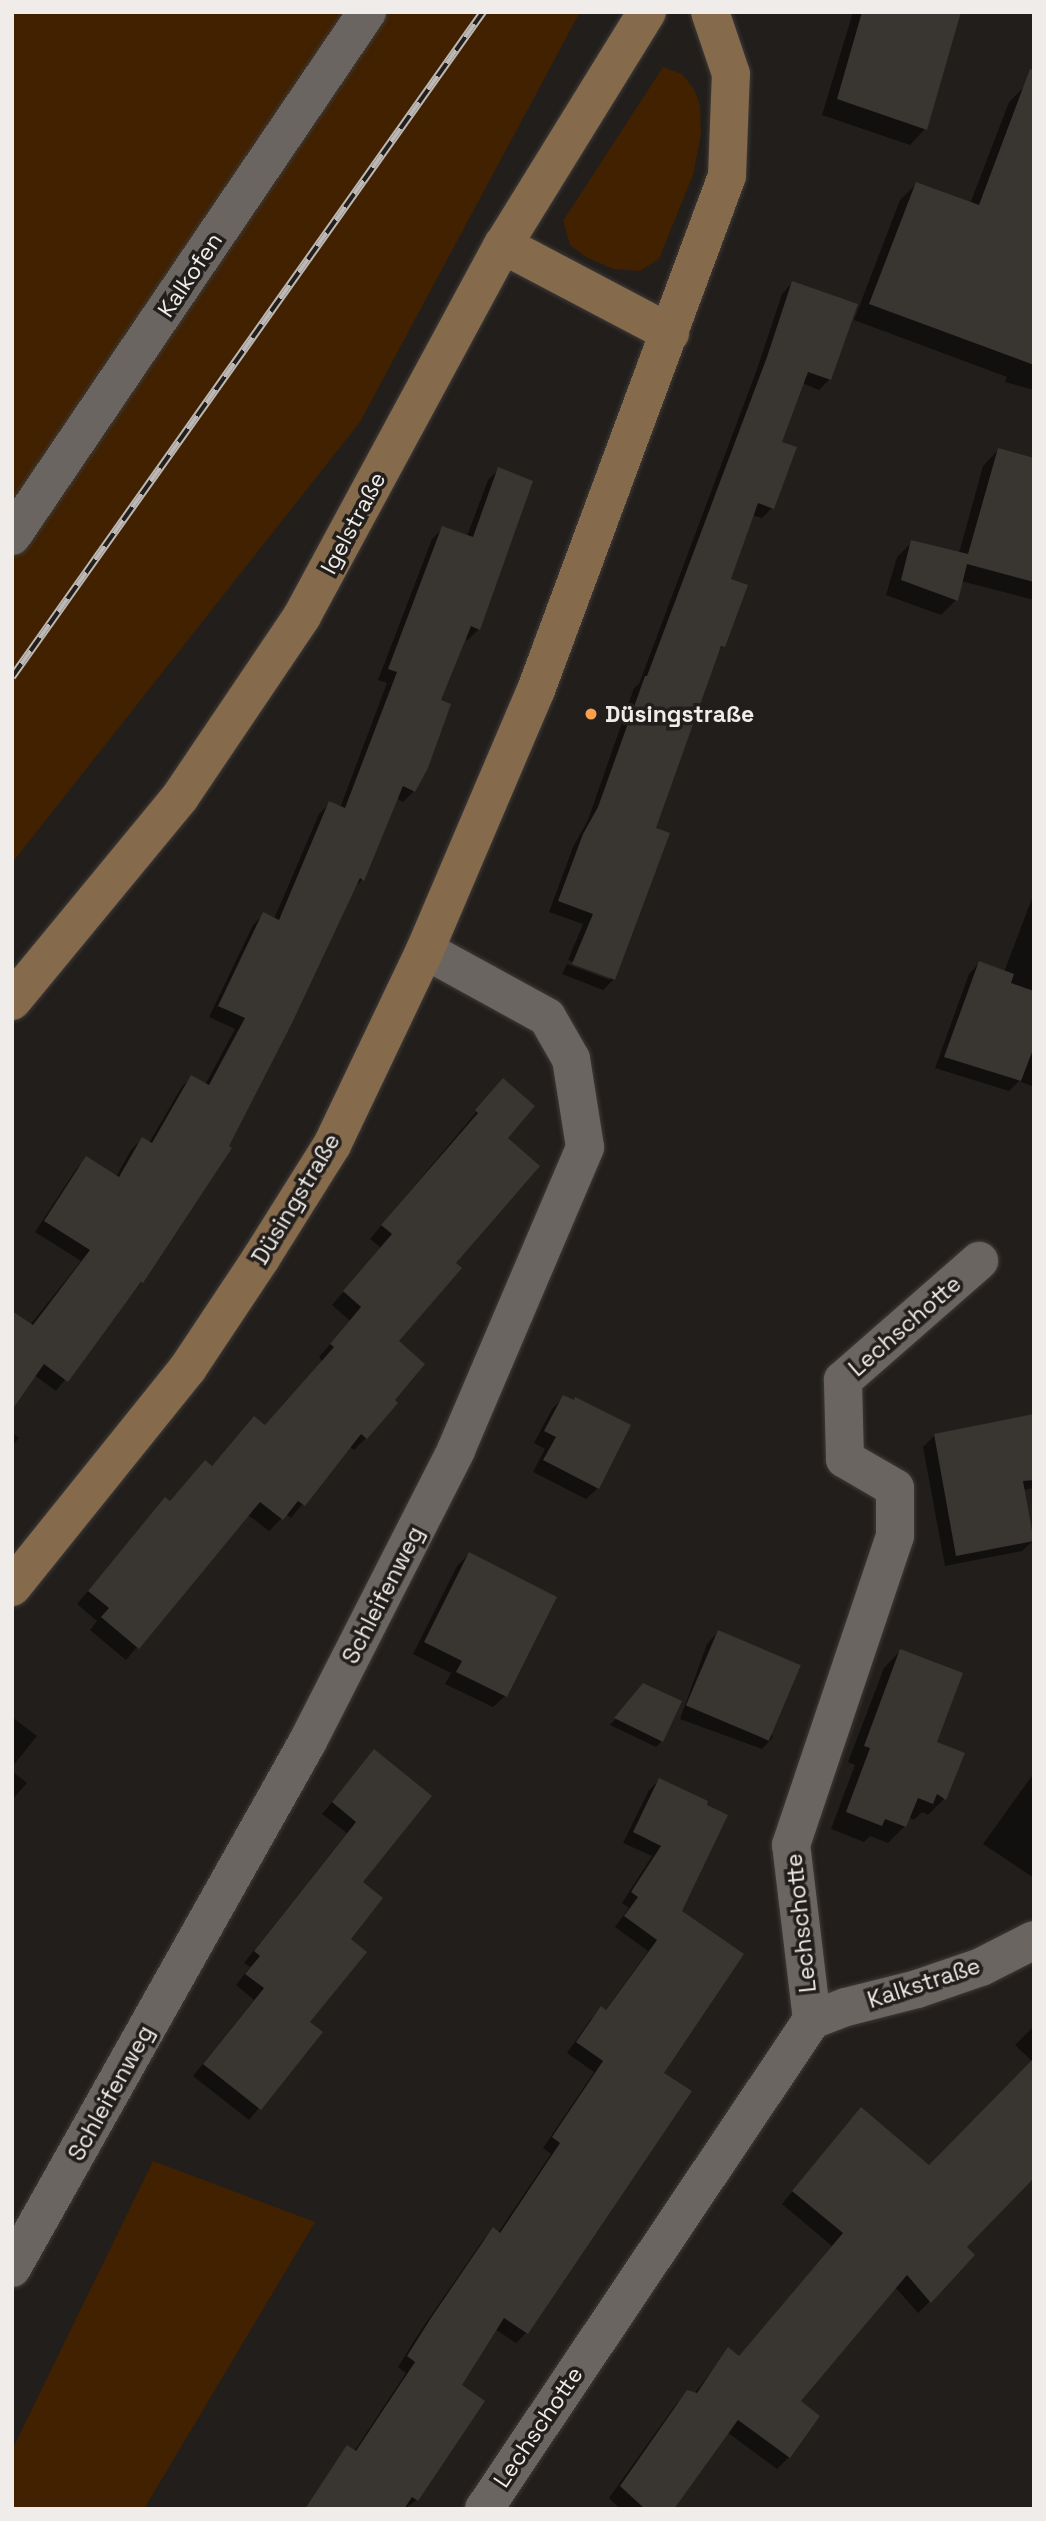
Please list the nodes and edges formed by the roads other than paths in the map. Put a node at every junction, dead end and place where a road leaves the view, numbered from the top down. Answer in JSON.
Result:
{"nodes":[{"id":1,"x":367,"y":12,"type":"edge"},
{"id":2,"x":647,"y":12,"type":"edge"},
{"id":3,"x":710,"y":12,"type":"edge"},
{"id":4,"x":503,"y":245,"type":"junction"},
{"id":5,"x":670,"y":333,"type":"junction"},
{"id":6,"x":12,"y":536,"type":"edge"},
{"id":7,"x":425,"y":950,"type":"junction"},
{"id":8,"x":12,"y":1001,"type":"edge"},
{"id":9,"x":979,"y":1261,"type":"dead end"},
{"id":10,"x":12,"y":1587,"type":"edge"},
{"id":11,"x":1034,"y":1940,"type":"edge"},
{"id":12,"x":812,"y":2021,"type":"junction"},
{"id":13,"x":12,"y":2268,"type":"edge"},
{"id":14,"x":484,"y":2509,"type":"edge"}],
"edges":[{"from":1,"to":6,"type":"street","name":"Kalkofen"},
{"from":2,"to":4,"type":"main road","name":"Igelstraße"},
{"from":3,"to":5,"type":"main road","name":"Düsingstraße"},
{"from":4,"to":5,"type":"main road"},
{"from":4,"to":8,"type":"main road","name":"Igelstraße"},
{"from":5,"to":7,"type":"main road","name":"Düsingstraße"},
{"from":7,"to":10,"type":"main road","name":"Düsingstraße"},
{"from":7,"to":13,"type":"street","name":"Schleifenweg"},
{"from":9,"to":12,"type":"street","name":"Lechschotte"},
{"from":11,"to":12,"type":"street","name":"Kalkstraße"},
{"from":12,"to":14,"type":"street","name":"Lechschotte"}]}
